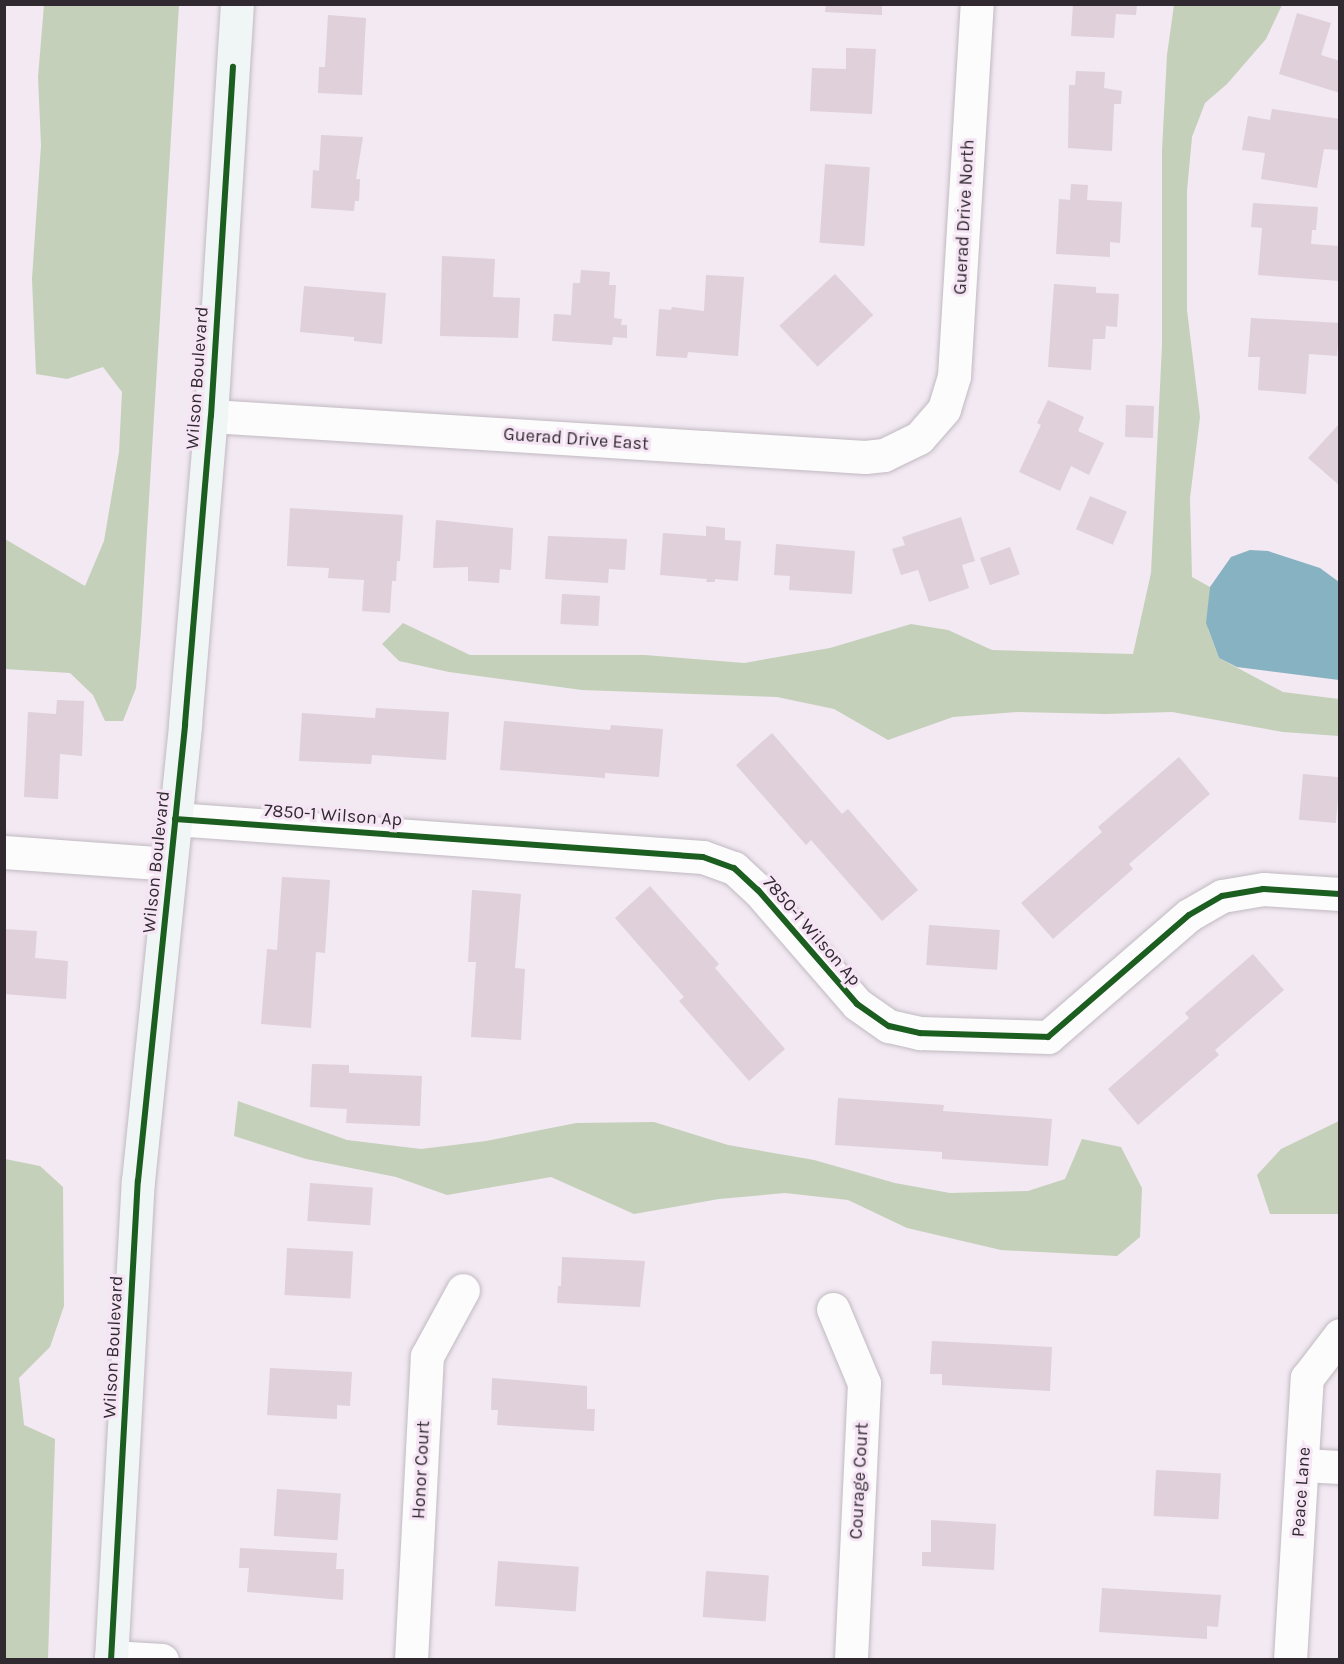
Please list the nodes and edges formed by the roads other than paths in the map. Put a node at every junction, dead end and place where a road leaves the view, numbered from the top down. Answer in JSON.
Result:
{"nodes":[{"id":1,"x":237,"y":4,"type":"edge"},
{"id":2,"x":977,"y":4,"type":"edge"},
{"id":3,"x":211,"y":416,"type":"junction"},
{"id":4,"x":933,"y":425,"type":"joint"},
{"id":5,"x":175,"y":819,"type":"junction"},
{"id":6,"x":4,"y":852,"type":"edge"},
{"id":7,"x":170,"y":864,"type":"junction"},
{"id":8,"x":1340,"y":894,"type":"edge"},
{"id":9,"x":463,"y":1290,"type":"dead end"},
{"id":10,"x":833,"y":1309,"type":"dead end"},
{"id":11,"x":1340,"y":1335,"type":"edge"},
{"id":12,"x":1302,"y":1464,"type":"junction"},
{"id":13,"x":1340,"y":1467,"type":"edge"},
{"id":14,"x":111,"y":1658,"type":"edge"},
{"id":15,"x":162,"y":1659,"type":"edge"},
{"id":16,"x":411,"y":1659,"type":"edge"},
{"id":17,"x":851,"y":1659,"type":"edge"},
{"id":18,"x":1290,"y":1659,"type":"edge"}],
"edges":[{"from":1,"to":3,"type":"main road","name":"Wilson Boulevard"},
{"from":2,"to":4,"type":"street","name":"Guerad Drive North"},
{"from":3,"to":4,"type":"street","name":"Guerad Drive East"},
{"from":3,"to":5,"type":"main road","name":"Wilson Boulevard"},
{"from":5,"to":7,"type":"main road","name":"Wilson Boulevard"},
{"from":5,"to":8,"type":"street","name":"7850-1 Wilson Ap"},
{"from":6,"to":7,"type":"street"},
{"from":7,"to":14,"type":"main road","name":"Wilson Boulevard"},
{"from":9,"to":16,"type":"street","name":"Honor Court"},
{"from":10,"to":17,"type":"street","name":"Courage Court"},
{"from":11,"to":12,"type":"street","name":"Peace Lane"},
{"from":12,"to":13,"type":"street"},
{"from":12,"to":18,"type":"street","name":"Peace Lane"},
{"from":14,"to":15,"type":"street"}]}
